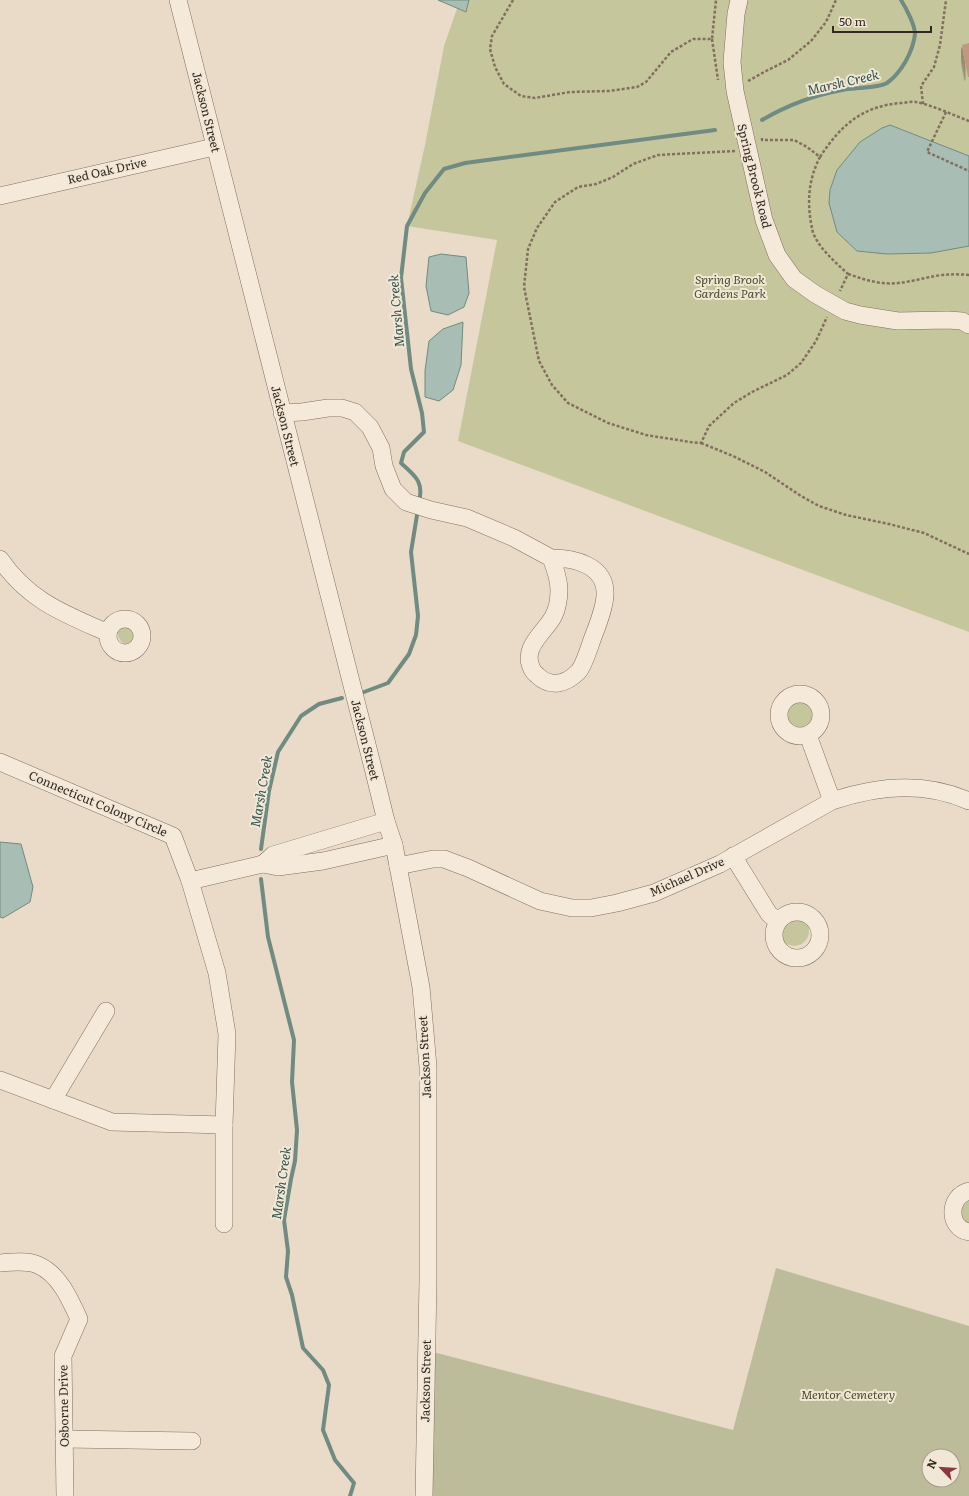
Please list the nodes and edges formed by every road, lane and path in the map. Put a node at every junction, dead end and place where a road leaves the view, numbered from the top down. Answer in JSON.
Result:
{"nodes":[{"id":1,"x":178,"y":0,"type":"edge"},
{"id":2,"x":514,"y":0,"type":"edge"},
{"id":3,"x":716,"y":0,"type":"edge"},
{"id":4,"x":739,"y":0,"type":"edge"},
{"id":5,"x":836,"y":0,"type":"edge"},
{"id":6,"x":946,"y":0,"type":"edge"},
{"id":7,"x":747,"y":82,"type":"dead end"},
{"id":8,"x":923,"y":104,"type":"junction"},
{"id":9,"x":946,"y":112,"type":"junction"},
{"id":10,"x":969,"y":120,"type":"edge"},
{"id":11,"x":760,"y":134,"type":"dead end"},
{"id":12,"x":214,"y":147,"type":"junction"},
{"id":13,"x":747,"y":151,"type":"junction"},
{"id":14,"x":820,"y":157,"type":"junction"},
{"id":15,"x":969,"y":171,"type":"edge"},
{"id":16,"x":0,"y":196,"type":"edge"},
{"id":17,"x":848,"y":274,"type":"junction"},
{"id":18,"x":969,"y":275,"type":"edge"},
{"id":19,"x":833,"y":304,"type":"junction"},
{"id":20,"x":969,"y":324,"type":"edge"},
{"id":21,"x":282,"y":413,"type":"junction"},
{"id":22,"x":701,"y":443,"type":"junction"},
{"id":23,"x":969,"y":554,"type":"edge"},
{"id":24,"x":551,"y":558,"type":"junction"},
{"id":25,"x":0,"y":559,"type":"edge"},
{"id":26,"x":108,"y":633,"type":"dead end"},
{"id":27,"x":808,"y":735,"type":"dead end"},
{"id":28,"x":0,"y":762,"type":"edge"},
{"id":29,"x":832,"y":801,"type":"junction"},
{"id":30,"x":969,"y":801,"type":"edge"},
{"id":31,"x":386,"y":821,"type":"junction"},
{"id":32,"x":394,"y":845,"type":"junction"},
{"id":33,"x":733,"y":856,"type":"junction"},
{"id":34,"x":262,"y":864,"type":"junction"},
{"id":35,"x":398,"y":866,"type":"junction"},
{"id":36,"x":190,"y":881,"type":"junction"},
{"id":37,"x":778,"y":921,"type":"dead end"},
{"id":38,"x":106,"y":1011,"type":"dead end"},
{"id":39,"x":0,"y":1080,"type":"edge"},
{"id":40,"x":53,"y":1100,"type":"junction"},
{"id":41,"x":224,"y":1125,"type":"junction"},
{"id":42,"x":969,"y":1191,"type":"edge"},
{"id":43,"x":224,"y":1224,"type":"dead end"},
{"id":44,"x":969,"y":1232,"type":"edge"},
{"id":45,"x":0,"y":1262,"type":"edge"},
{"id":46,"x":64,"y":1439,"type":"junction"},
{"id":47,"x":192,"y":1441,"type":"dead end"},
{"id":48,"x":65,"y":1496,"type":"edge"},
{"id":49,"x":424,"y":1496,"type":"edge"}],
"edges":[{"from":1,"to":12,"type":"street","name":"Jackson Street"},
{"from":2,"to":3,"type":"path"},
{"from":4,"to":13,"type":"street","name":"Spring Brook Road"},
{"from":5,"to":7,"type":"path"},
{"from":6,"to":8,"type":"path"},
{"from":8,"to":9,"type":"path"},
{"from":8,"to":14,"type":"path"},
{"from":9,"to":10,"type":"path"},
{"from":9,"to":15,"type":"path"},
{"from":11,"to":14,"type":"path"},
{"from":12,"to":16,"type":"street","name":"Red Oak Drive"},
{"from":12,"to":21,"type":"street","name":"Jackson Street"},
{"from":13,"to":19,"type":"street","name":"Spring Brook Road"},
{"from":13,"to":22,"type":"path"},
{"from":14,"to":17,"type":"path"},
{"from":17,"to":18,"type":"path"},
{"from":17,"to":19,"type":"path"},
{"from":19,"to":20,"type":"street","name":"Spring Brook Road"},
{"from":19,"to":22,"type":"path"},
{"from":21,"to":24,"type":"street"},
{"from":21,"to":31,"type":"street","name":"Jackson Street"},
{"from":22,"to":23,"type":"path"},
{"from":24,"to":24,"type":"street"},
{"from":25,"to":26,"type":"street"},
{"from":27,"to":29,"type":"street"},
{"from":28,"to":36,"type":"street","name":"Connecticut Colony Circle"},
{"from":29,"to":30,"type":"street","name":"Michael Drive"},
{"from":29,"to":33,"type":"street","name":"Michael Drive"},
{"from":31,"to":32,"type":"street","name":"Jackson Street"},
{"from":31,"to":34,"type":"street"},
{"from":32,"to":34,"type":"street"},
{"from":32,"to":35,"type":"street","name":"Jackson Street"},
{"from":33,"to":35,"type":"street","name":"Michael Drive"},
{"from":33,"to":37,"type":"street"},
{"from":34,"to":36,"type":"street"},
{"from":35,"to":49,"type":"street","name":"Jackson Street"},
{"from":36,"to":41,"type":"street","name":"Connecticut Colony Circle"},
{"from":38,"to":40,"type":"street"},
{"from":39,"to":40,"type":"street"},
{"from":40,"to":41,"type":"street"},
{"from":41,"to":43,"type":"street","name":"Connecticut Colony Circle"},
{"from":42,"to":44,"type":"street"},
{"from":45,"to":46,"type":"street","name":"Osborne Drive"},
{"from":46,"to":47,"type":"street"},
{"from":46,"to":48,"type":"street","name":"Osborne Drive"}]}
